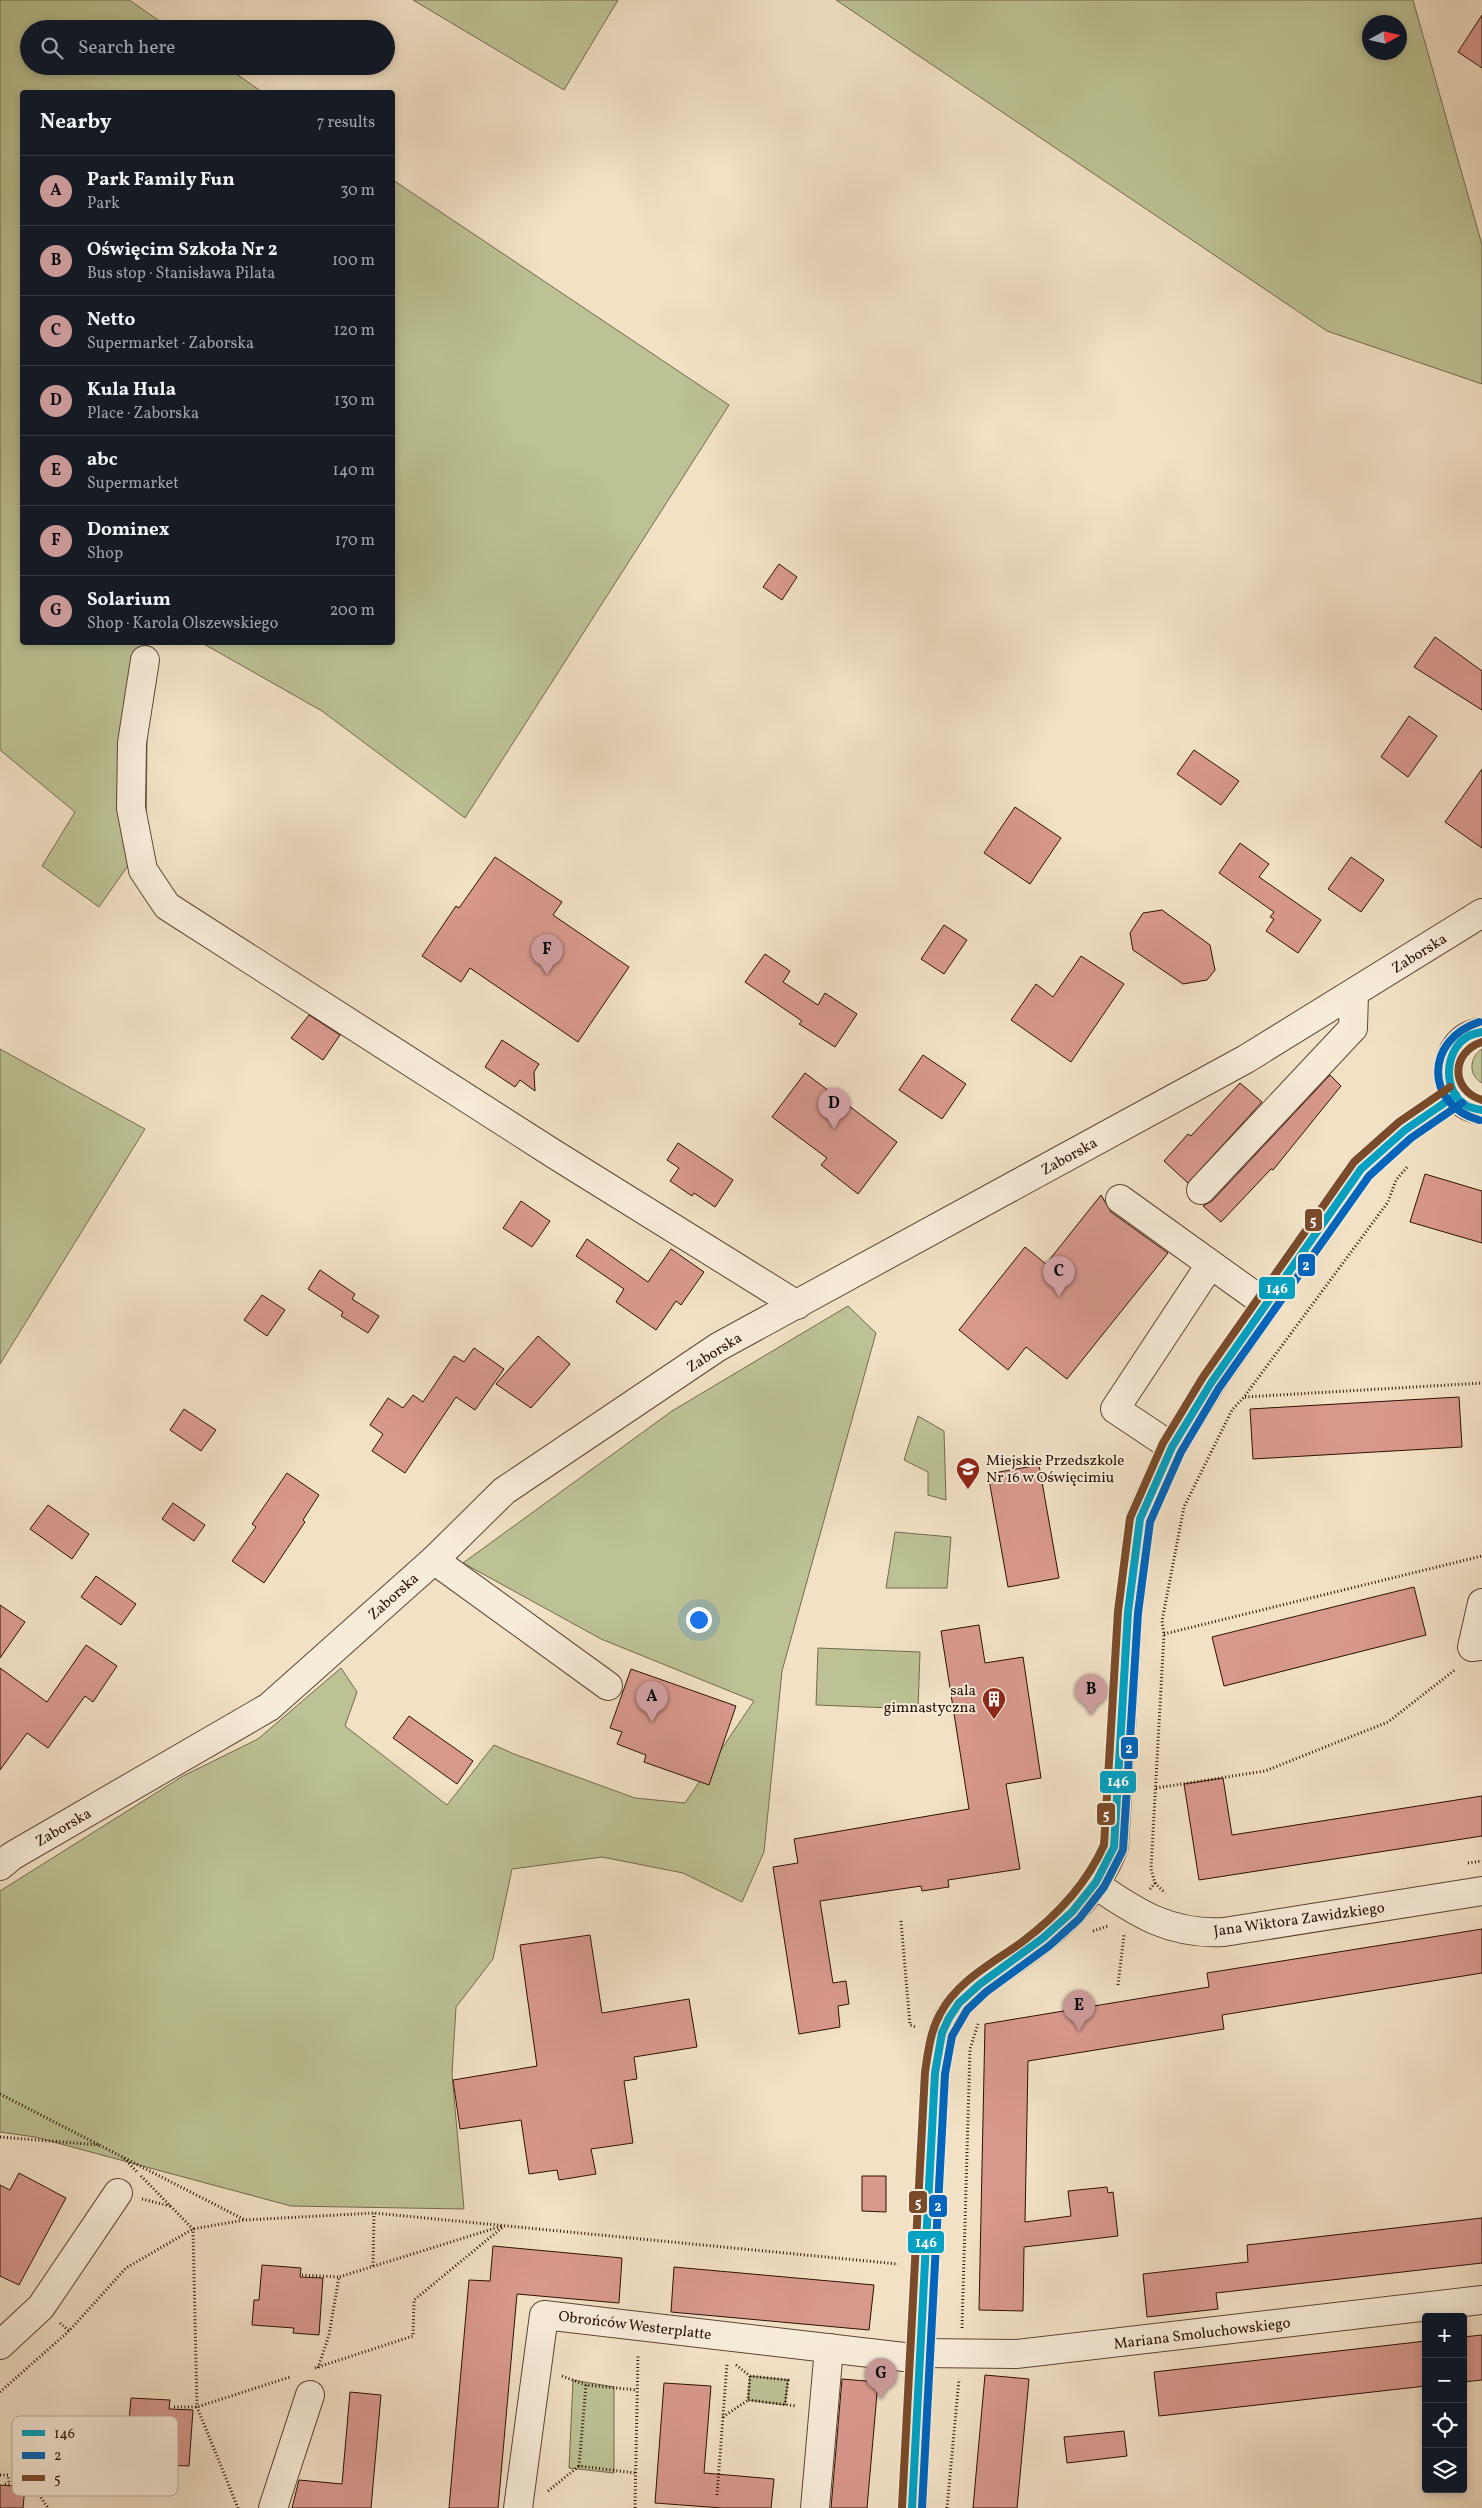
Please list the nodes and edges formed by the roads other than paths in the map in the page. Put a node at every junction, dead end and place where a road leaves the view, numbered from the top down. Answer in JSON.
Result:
{"nodes":[{"id":1,"x":145,"y":660,"type":"dead end"},
{"id":2,"x":1482,"y":913,"type":"edge"},
{"id":3,"x":1354,"y":993,"type":"junction"},
{"id":4,"x":1482,"y":1032,"type":"edge"},
{"id":5,"x":1456,"y":1095,"type":"junction"},
{"id":6,"x":1482,"y":1110,"type":"edge"},
{"id":7,"x":1201,"y":1190,"type":"dead end"},
{"id":8,"x":1120,"y":1199,"type":"dead end"},
{"id":9,"x":1210,"y":1265,"type":"junction"},
{"id":10,"x":1266,"y":1304,"type":"junction"},
{"id":11,"x":797,"y":1305,"type":"junction"},
{"id":12,"x":1172,"y":1447,"type":"junction"},
{"id":13,"x":434,"y":1560,"type":"junction"},
{"id":14,"x":1482,"y":1603,"type":"edge"},
{"id":15,"x":1477,"y":1647,"type":"edge"},
{"id":16,"x":608,"y":1686,"type":"dead end"},
{"id":17,"x":0,"y":1866,"type":"edge"},
{"id":18,"x":1096,"y":1885,"type":"junction"},
{"id":19,"x":1482,"y":1891,"type":"edge"},
{"id":20,"x":118,"y":2193,"type":"dead end"},
{"id":21,"x":1482,"y":2300,"type":"edge"},
{"id":22,"x":0,"y":2345,"type":"edge"},
{"id":23,"x":830,"y":2348,"type":"junction"},
{"id":24,"x":921,"y":2356,"type":"junction"},
{"id":25,"x":306,"y":2379,"type":"road end"},
{"id":26,"x":529,"y":2502,"type":"edge"},
{"id":27,"x":273,"y":2508,"type":"edge"},
{"id":28,"x":815,"y":2508,"type":"edge"},
{"id":29,"x":912,"y":2508,"type":"edge"}],
"edges":[{"from":1,"to":11,"type":"street"},
{"from":2,"to":3,"type":"street","name":"Zaborska"},
{"from":3,"to":7,"type":"street"},
{"from":3,"to":11,"type":"street","name":"Zaborska"},
{"from":4,"to":5,"type":"street"},
{"from":5,"to":6,"type":"street"},
{"from":5,"to":10,"type":"street"},
{"from":8,"to":9,"type":"street"},
{"from":9,"to":10,"type":"street"},
{"from":9,"to":12,"type":"street"},
{"from":10,"to":12,"type":"street"},
{"from":11,"to":13,"type":"street","name":"Zaborska"},
{"from":12,"to":18,"type":"street"},
{"from":13,"to":16,"type":"street"},
{"from":13,"to":17,"type":"street","name":"Zaborska"},
{"from":14,"to":15,"type":"street"},
{"from":18,"to":19,"type":"street","name":"Jana Wiktora Zawidzkiego"},
{"from":18,"to":24,"type":"street"},
{"from":20,"to":22,"type":"street"},
{"from":21,"to":24,"type":"street","name":"Mariana Smoluchowskiego"},
{"from":23,"to":24,"type":"street","name":"Obrońców Westerplatte"},
{"from":23,"to":26,"type":"street","name":"Obrońców Westerplatte"},
{"from":23,"to":28,"type":"street"},
{"from":24,"to":29,"type":"street"},
{"from":25,"to":27,"type":"street"}]}
